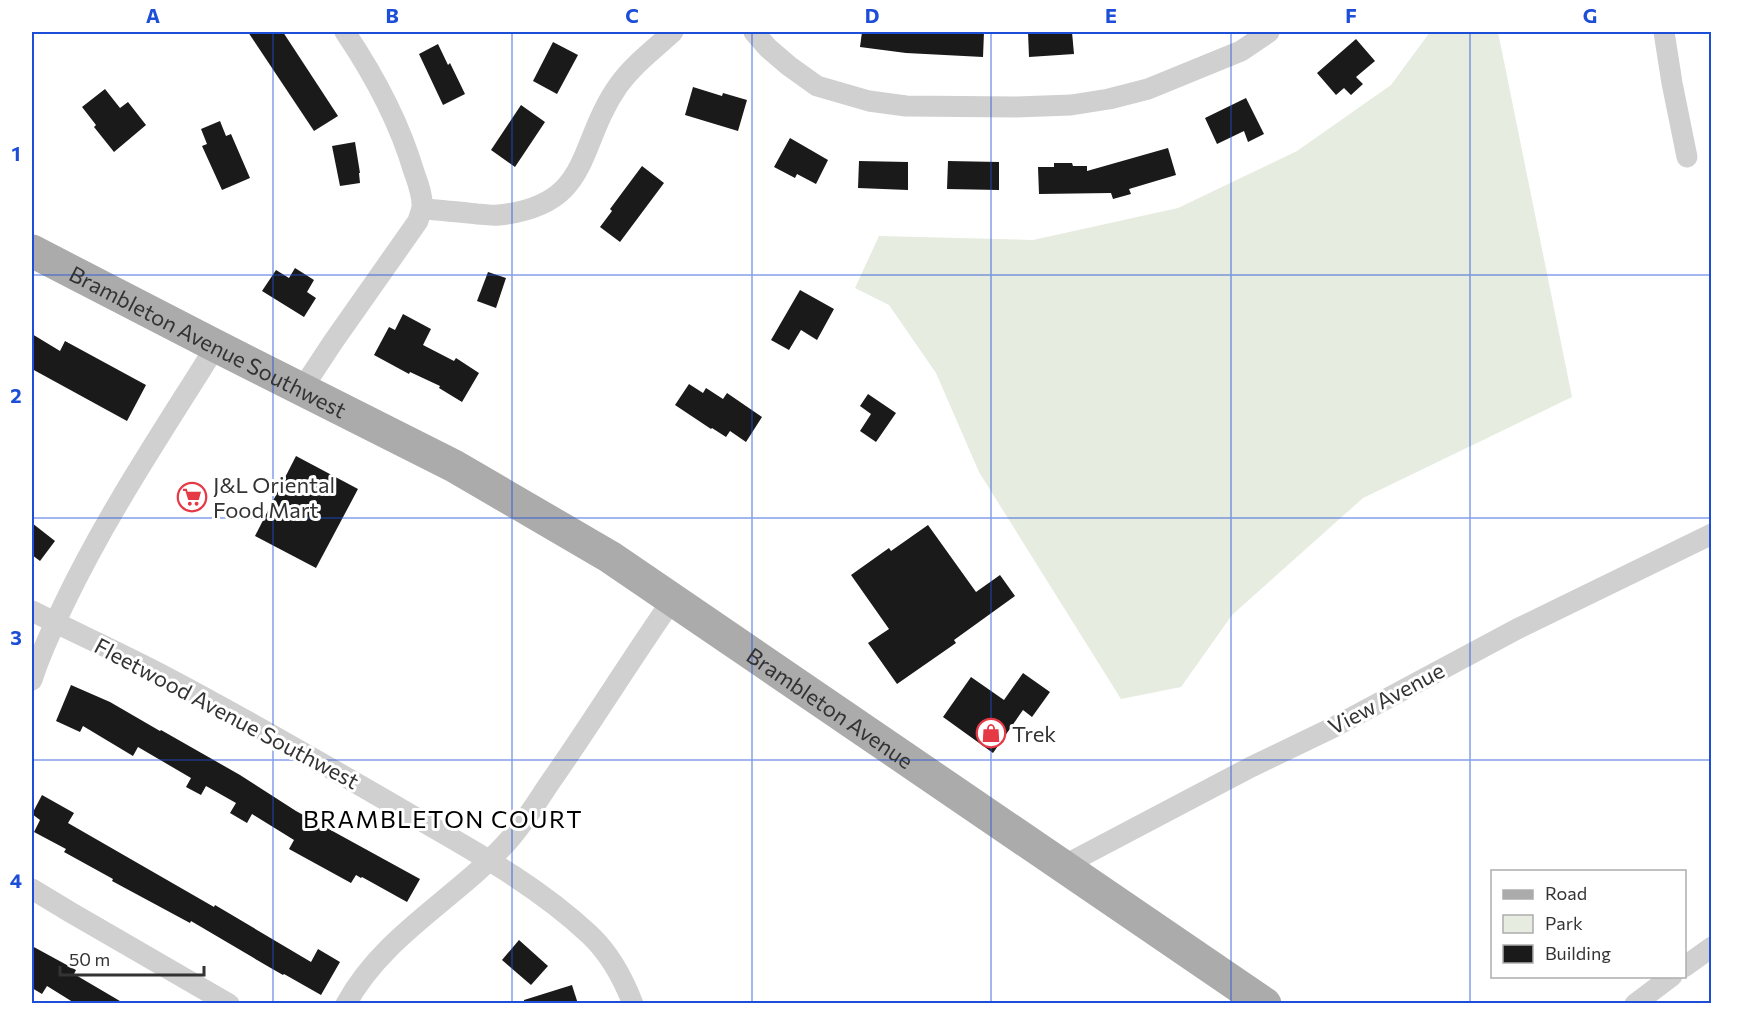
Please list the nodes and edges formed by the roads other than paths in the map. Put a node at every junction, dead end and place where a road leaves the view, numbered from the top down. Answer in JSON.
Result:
{"nodes":[{"id":1,"x":345,"y":32,"type":"edge"},
{"id":2,"x":673,"y":32,"type":"edge"},
{"id":3,"x":754,"y":32,"type":"edge"},
{"id":4,"x":1269,"y":32,"type":"edge"},
{"id":5,"x":1664,"y":32,"type":"edge"},
{"id":6,"x":1687,"y":157,"type":"dead end"},
{"id":7,"x":422,"y":209,"type":"junction"},
{"id":8,"x":32,"y":251,"type":"edge"},
{"id":9,"x":216,"y":346,"type":"junction"},
{"id":10,"x":302,"y":389,"type":"junction"},
{"id":11,"x":384,"y":432,"type":"joint"},
{"id":12,"x":1712,"y":534,"type":"edge"},
{"id":13,"x":673,"y":599,"type":"junction"},
{"id":14,"x":32,"y":611,"type":"edge"},
{"id":15,"x":55,"y":622,"type":"junction"},
{"id":16,"x":32,"y":680,"type":"edge"},
{"id":17,"x":490,"y":861,"type":"junction"},
{"id":18,"x":1063,"y":866,"type":"junction"},
{"id":19,"x":32,"y":889,"type":"edge"},
{"id":20,"x":1712,"y":947,"type":"edge"},
{"id":21,"x":1686,"y":966,"type":"edge"},
{"id":22,"x":1669,"y":978,"type":"edge"},
{"id":23,"x":229,"y":1004,"type":"edge"},
{"id":24,"x":346,"y":1004,"type":"edge"},
{"id":25,"x":633,"y":1004,"type":"edge"},
{"id":26,"x":1265,"y":1004,"type":"edge"},
{"id":27,"x":1635,"y":1004,"type":"edge"}],
"edges":[{"from":1,"to":7,"type":"street"},
{"from":2,"to":7,"type":"street"},
{"from":3,"to":4,"type":"street"},
{"from":5,"to":6,"type":"street"},
{"from":7,"to":10,"type":"street"},
{"from":8,"to":9,"type":"main road","name":"Brambleton Avenue Southwest"},
{"from":9,"to":10,"type":"main road","name":"Brambleton Avenue Southwest"},
{"from":9,"to":15,"type":"street"},
{"from":10,"to":11,"type":"main road","name":"Brambleton Avenue Southwest"},
{"from":11,"to":13,"type":"main road","name":"Brambleton Avenue"},
{"from":12,"to":18,"type":"street","name":"View Avenue"},
{"from":13,"to":17,"type":"street"},
{"from":13,"to":18,"type":"main road","name":"Brambleton Avenue"},
{"from":14,"to":15,"type":"street","name":"Fleetwood Avenue Southwest"},
{"from":15,"to":16,"type":"street"},
{"from":15,"to":17,"type":"street","name":"Fleetwood Avenue Southwest"},
{"from":17,"to":24,"type":"street"},
{"from":17,"to":25,"type":"street","name":"Fleetwood Avenue Southwest"},
{"from":18,"to":26,"type":"main road","name":"Brambleton Avenue"},
{"from":19,"to":23,"type":"street"},
{"from":20,"to":21,"type":"street"},
{"from":22,"to":27,"type":"street"}]}
